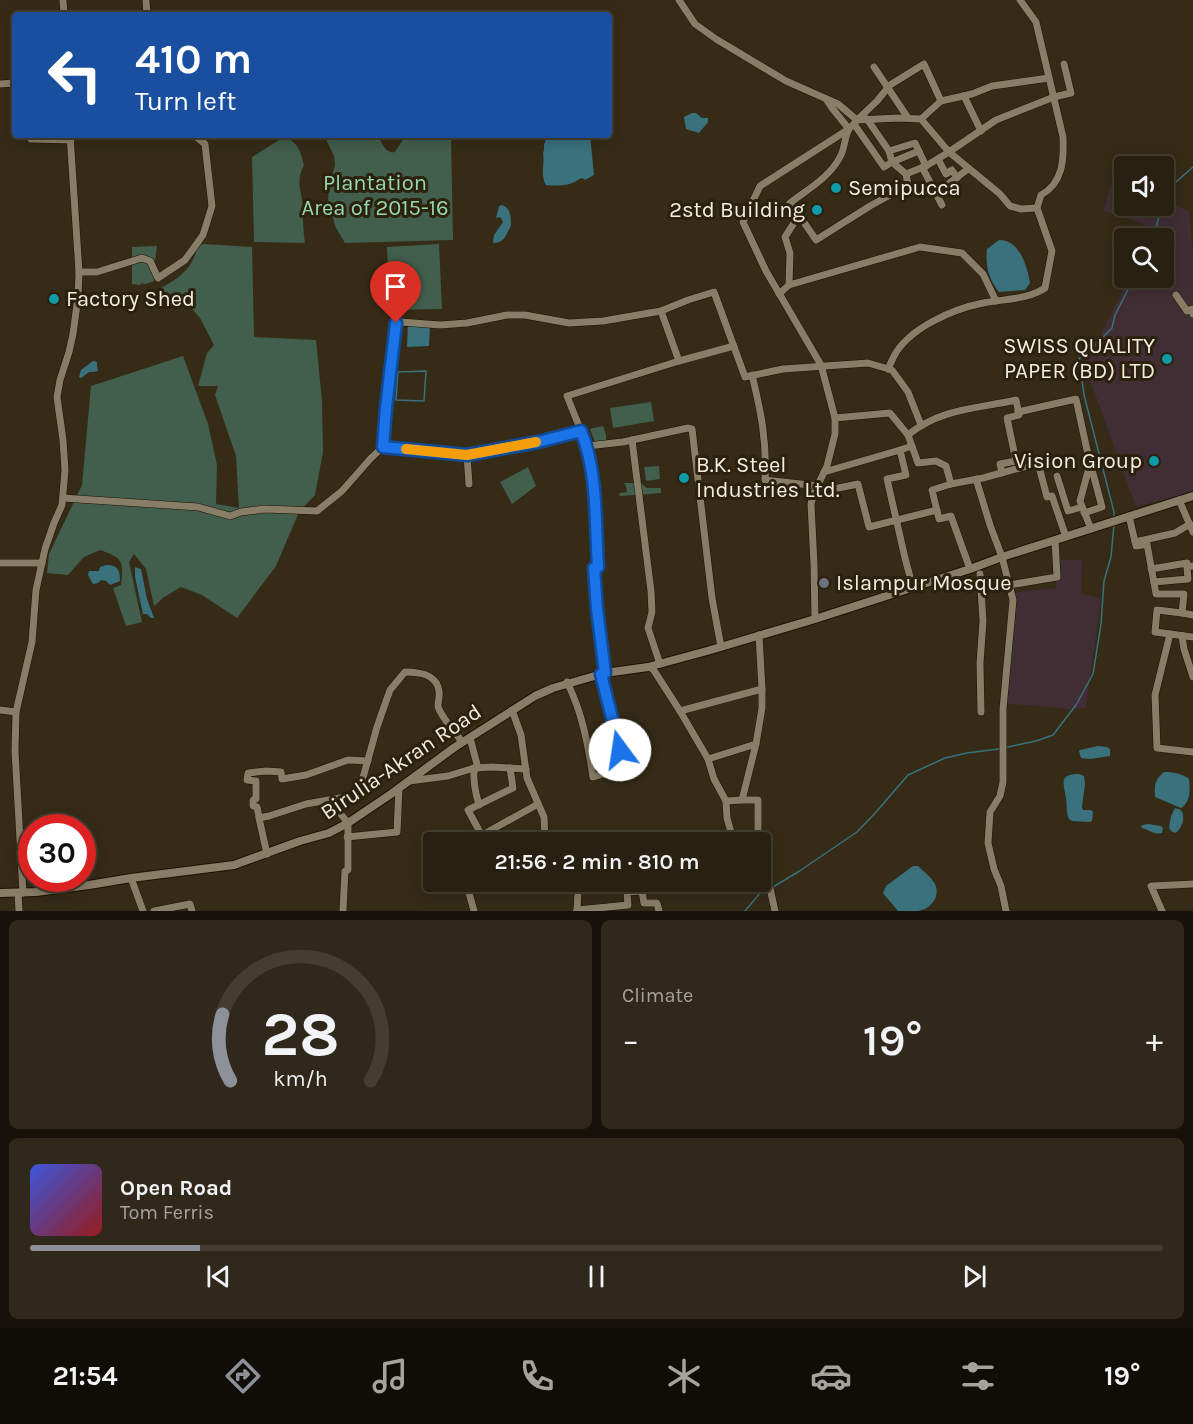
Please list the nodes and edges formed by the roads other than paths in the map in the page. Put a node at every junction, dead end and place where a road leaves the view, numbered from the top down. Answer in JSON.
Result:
{"nodes":[{"id":1,"x":679,"y":0,"type":"edge"},
{"id":2,"x":1020,"y":0,"type":"edge"},
{"id":3,"x":1064,"y":64,"type":"dead end"},
{"id":4,"x":874,"y":68,"type":"dead end"},
{"id":5,"x":1049,"y":78,"type":"junction"},
{"id":6,"x":887,"y":88,"type":"junction"},
{"id":7,"x":964,"y":96,"type":"junction"},
{"id":8,"x":1054,"y":97,"type":"junction"},
{"id":9,"x":826,"y":99,"type":"junction"},
{"id":10,"x":941,"y":101,"type":"junction"},
{"id":11,"x":908,"y":118,"type":"junction"},
{"id":12,"x":867,"y":119,"type":"junction"},
{"id":13,"x":921,"y":119,"type":"junction"},
{"id":14,"x":853,"y":124,"type":"junction"},
{"id":15,"x":981,"y":131,"type":"junction"},
{"id":16,"x":50,"y":138,"type":"edge"},
{"id":17,"x":70,"y":138,"type":"edge"},
{"id":18,"x":198,"y":138,"type":"edge"},
{"id":19,"x":31,"y":139,"type":"dead end"},
{"id":20,"x":889,"y":151,"type":"junction"},
{"id":21,"x":919,"y":152,"type":"junction"},
{"id":22,"x":949,"y":152,"type":"junction"},
{"id":23,"x":938,"y":159,"type":"junction"},
{"id":24,"x":892,"y":162,"type":"junction"},
{"id":25,"x":924,"y":167,"type":"junction"},
{"id":26,"x":968,"y":169,"type":"junction"},
{"id":27,"x":906,"y":174,"type":"junction"},
{"id":28,"x":957,"y":178,"type":"junction"},
{"id":29,"x":936,"y":193,"type":"junction"},
{"id":30,"x":942,"y":204,"type":"dead end"},
{"id":31,"x":1037,"y":208,"type":"junction"},
{"id":32,"x":799,"y":215,"type":"junction"},
{"id":33,"x":79,"y":272,"type":"junction"},
{"id":34,"x":789,"y":285,"type":"junction"},
{"id":35,"x":779,"y":294,"type":"junction"},
{"id":36,"x":1176,"y":295,"type":"dead end"},
{"id":37,"x":996,"y":301,"type":"junction"},
{"id":38,"x":661,"y":310,"type":"junction"},
{"id":39,"x":1193,"y":314,"type":"edge"},
{"id":40,"x":734,"y":346,"type":"junction"},
{"id":41,"x":679,"y":362,"type":"junction"},
{"id":42,"x":821,"y":365,"type":"junction"},
{"id":43,"x":888,"y":369,"type":"junction"},
{"id":44,"x":752,"y":375,"type":"junction"},
{"id":45,"x":1018,"y":412,"type":"junction"},
{"id":46,"x":836,"y":418,"type":"junction"},
{"id":47,"x":921,"y":425,"type":"junction"},
{"id":48,"x":581,"y":431,"type":"junction"},
{"id":49,"x":908,"y":435,"type":"junction"},
{"id":50,"x":633,"y":440,"type":"junction"},
{"id":51,"x":587,"y":446,"type":"junction"},
{"id":52,"x":912,"y":446,"type":"junction"},
{"id":53,"x":383,"y":447,"type":"junction"},
{"id":54,"x":900,"y":450,"type":"junction"},
{"id":55,"x":467,"y":455,"type":"junction"},
{"id":56,"x":1090,"y":464,"type":"junction"},
{"id":57,"x":824,"y":472,"type":"junction"},
{"id":58,"x":1002,"y":472,"type":"junction"},
{"id":59,"x":1057,"y":476,"type":"dead end"},
{"id":60,"x":976,"y":479,"type":"junction"},
{"id":61,"x":469,"y":484,"type":"dead end"},
{"id":62,"x":951,"y":484,"type":"junction"},
{"id":63,"x":816,"y":489,"type":"junction"},
{"id":64,"x":1193,"y":496,"type":"edge"},
{"id":65,"x":63,"y":498,"type":"junction"},
{"id":66,"x":1179,"y":500,"type":"junction"},
{"id":67,"x":937,"y":510,"type":"junction"},
{"id":68,"x":1083,"y":510,"type":"junction"},
{"id":69,"x":1129,"y":516,"type":"junction"},
{"id":70,"x":896,"y":520,"type":"junction"},
{"id":71,"x":1190,"y":524,"type":"junction"},
{"id":72,"x":1091,"y":529,"type":"junction"},
{"id":73,"x":1193,"y":532,"type":"edge"},
{"id":74,"x":1066,"y":537,"type":"junction"},
{"id":75,"x":1055,"y":540,"type":"junction"},
{"id":76,"x":1135,"y":542,"type":"junction"},
{"id":77,"x":1002,"y":557,"type":"junction"},
{"id":78,"x":0,"y":563,"type":"edge"},
{"id":79,"x":42,"y":563,"type":"junction"},
{"id":80,"x":1190,"y":566,"type":"edge"},
{"id":81,"x":970,"y":569,"type":"junction"},
{"id":82,"x":1152,"y":569,"type":"junction"},
{"id":83,"x":980,"y":574,"type":"dead end"},
{"id":84,"x":1177,"y":580,"type":"junction"},
{"id":85,"x":1154,"y":582,"type":"junction"},
{"id":86,"x":1009,"y":585,"type":"junction"},
{"id":87,"x":913,"y":588,"type":"junction"},
{"id":88,"x":1178,"y":594,"type":"junction"},
{"id":89,"x":1182,"y":613,"type":"junction"},
{"id":90,"x":1193,"y":615,"type":"edge"},
{"id":91,"x":815,"y":619,"type":"junction"},
{"id":92,"x":1170,"y":634,"type":"junction"},
{"id":93,"x":759,"y":635,"type":"junction"},
{"id":94,"x":1182,"y":636,"type":"junction"},
{"id":95,"x":1193,"y":638,"type":"edge"},
{"id":96,"x":720,"y":647,"type":"junction"},
{"id":97,"x":660,"y":664,"type":"junction"},
{"id":98,"x":648,"y":667,"type":"junction"},
{"id":99,"x":603,"y":673,"type":"junction"},
{"id":100,"x":1193,"y":676,"type":"edge"},
{"id":101,"x":567,"y":682,"type":"junction"},
{"id":102,"x":762,"y":689,"type":"junction"},
{"id":103,"x":0,"y":710,"type":"edge"},
{"id":104,"x":512,"y":710,"type":"junction"},
{"id":105,"x":680,"y":711,"type":"junction"},
{"id":106,"x":16,"y":712,"type":"junction"},
{"id":107,"x":981,"y":712,"type":"dead end"},
{"id":108,"x":466,"y":740,"type":"junction"},
{"id":109,"x":756,"y":744,"type":"junction"},
{"id":110,"x":1193,"y":752,"type":"edge"},
{"id":111,"x":708,"y":759,"type":"junction"},
{"id":112,"x":368,"y":761,"type":"junction"},
{"id":113,"x":476,"y":768,"type":"junction"},
{"id":114,"x":510,"y":768,"type":"junction"},
{"id":115,"x":525,"y":770,"type":"junction"},
{"id":116,"x":459,"y":772,"type":"junction"},
{"id":117,"x":473,"y":779,"type":"junction"},
{"id":118,"x":402,"y":785,"type":"junction"},
{"id":119,"x":335,"y":799,"type":"junction"},
{"id":120,"x":742,"y":800,"type":"junction"},
{"id":121,"x":726,"y":801,"type":"junction"},
{"id":122,"x":538,"y":804,"type":"junction"},
{"id":123,"x":479,"y":805,"type":"junction"},
{"id":124,"x":259,"y":817,"type":"junction"},
{"id":125,"x":348,"y":823,"type":"junction"},
{"id":126,"x":480,"y":832,"type":"edge"},
{"id":127,"x":489,"y":832,"type":"edge"},
{"id":128,"x":545,"y":832,"type":"edge"},
{"id":129,"x":731,"y":832,"type":"edge"},
{"id":130,"x":758,"y":832,"type":"edge"},
{"id":131,"x":347,"y":837,"type":"junction"},
{"id":132,"x":267,"y":854,"type":"junction"},
{"id":133,"x":131,"y":878,"type":"junction"},
{"id":134,"x":1193,"y":884,"type":"edge"},
{"id":135,"x":771,"y":890,"type":"edge"},
{"id":136,"x":469,"y":892,"type":"edge"},
{"id":137,"x":578,"y":892,"type":"edge"},
{"id":138,"x":0,"y":893,"type":"edge"},
{"id":139,"x":20,"y":893,"type":"junction"},
{"id":140,"x":577,"y":910,"type":"edge"},
{"id":141,"x":19,"y":911,"type":"edge"},
{"id":142,"x":143,"y":911,"type":"edge"},
{"id":143,"x":154,"y":911,"type":"edge"},
{"id":144,"x":192,"y":911,"type":"edge"},
{"id":145,"x":343,"y":911,"type":"edge"},
{"id":146,"x":474,"y":911,"type":"edge"},
{"id":147,"x":659,"y":911,"type":"edge"},
{"id":148,"x":776,"y":911,"type":"edge"},
{"id":149,"x":1006,"y":911,"type":"edge"},
{"id":150,"x":1162,"y":911,"type":"edge"}],
"edges":[{"from":1,"to":9,"type":"street"},
{"from":2,"to":5,"type":"street"},
{"from":3,"to":8,"type":"street"},
{"from":4,"to":6,"type":"street"},
{"from":5,"to":7,"type":"street"},
{"from":5,"to":8,"type":"street"},
{"from":6,"to":10,"type":"street"},
{"from":6,"to":11,"type":"street"},
{"from":6,"to":14,"type":"street"},
{"from":7,"to":10,"type":"street"},
{"from":7,"to":15,"type":"street"},
{"from":8,"to":15,"type":"street"},
{"from":8,"to":31,"type":"street"},
{"from":9,"to":14,"type":"street"},
{"from":9,"to":14,"type":"street"},
{"from":10,"to":13,"type":"street"},
{"from":11,"to":12,"type":"street"},
{"from":11,"to":13,"type":"street"},
{"from":12,"to":14,"type":"street"},
{"from":12,"to":20,"type":"street"},
{"from":13,"to":22,"type":"street"},
{"from":14,"to":24,"type":"street"},
{"from":14,"to":32,"type":"street"},
{"from":14,"to":35,"type":"street"},
{"from":15,"to":22,"type":"street"},
{"from":16,"to":19,"type":"street"},
{"from":17,"to":33,"type":"street"},
{"from":18,"to":33,"type":"street"},
{"from":20,"to":21,"type":"street"},
{"from":20,"to":24,"type":"street"},
{"from":21,"to":24,"type":"street"},
{"from":21,"to":25,"type":"street"},
{"from":22,"to":23,"type":"street"},
{"from":22,"to":26,"type":"street"},
{"from":23,"to":25,"type":"street"},
{"from":23,"to":28,"type":"street"},
{"from":24,"to":27,"type":"street"},
{"from":25,"to":27,"type":"street"},
{"from":25,"to":29,"type":"street"},
{"from":26,"to":28,"type":"street"},
{"from":26,"to":31,"type":"street"},
{"from":27,"to":32,"type":"street"},
{"from":28,"to":29,"type":"street"},
{"from":29,"to":30,"type":"street"},
{"from":31,"to":37,"type":"street"},
{"from":32,"to":34,"type":"street"},
{"from":33,"to":65,"type":"street"},
{"from":34,"to":35,"type":"street"},
{"from":34,"to":37,"type":"street"},
{"from":35,"to":42,"type":"street"},
{"from":36,"to":39,"type":"street"},
{"from":37,"to":43,"type":"street"},
{"from":38,"to":40,"type":"street"},
{"from":38,"to":41,"type":"street"},
{"from":38,"to":53,"type":"street"},
{"from":40,"to":41,"type":"street"},
{"from":40,"to":44,"type":"street"},
{"from":41,"to":48,"type":"street"},
{"from":42,"to":43,"type":"street"},
{"from":42,"to":44,"type":"street"},
{"from":42,"to":46,"type":"street"},
{"from":43,"to":47,"type":"street"},
{"from":44,"to":63,"type":"street"},
{"from":45,"to":47,"type":"street"},
{"from":45,"to":56,"type":"street"},
{"from":45,"to":58,"type":"street"},
{"from":46,"to":49,"type":"street"},
{"from":46,"to":57,"type":"street"},
{"from":47,"to":49,"type":"street"},
{"from":48,"to":51,"type":"street"},
{"from":48,"to":55,"type":"street"},
{"from":49,"to":52,"type":"street"},
{"from":50,"to":51,"type":"street"},
{"from":50,"to":96,"type":"street"},
{"from":50,"to":97,"type":"street"},
{"from":51,"to":99,"type":"street"},
{"from":52,"to":54,"type":"street"},
{"from":52,"to":62,"type":"street"},
{"from":53,"to":55,"type":"street"},
{"from":53,"to":65,"type":"street"},
{"from":54,"to":57,"type":"street"},
{"from":54,"to":70,"type":"street"},
{"from":55,"to":61,"type":"street"},
{"from":56,"to":68,"type":"street"},
{"from":56,"to":68,"type":"street"},
{"from":57,"to":63,"type":"street"},
{"from":58,"to":60,"type":"street"},
{"from":58,"to":74,"type":"street"},
{"from":59,"to":68,"type":"street"},
{"from":60,"to":62,"type":"street"},
{"from":60,"to":77,"type":"street"},
{"from":62,"to":67,"type":"street"},
{"from":63,"to":70,"type":"street"},
{"from":63,"to":91,"type":"street"},
{"from":64,"to":66,"type":"street","name":"Birulia-Akran Road"},
{"from":65,"to":79,"type":"street"},
{"from":66,"to":69,"type":"street","name":"Birulia-Akran Road"},
{"from":66,"to":71,"type":"street"},
{"from":67,"to":70,"type":"street"},
{"from":67,"to":81,"type":"street"},
{"from":68,"to":72,"type":"street"},
{"from":69,"to":72,"type":"street","name":"Birulia-Akran Road"},
{"from":69,"to":76,"type":"street"},
{"from":70,"to":87,"type":"street"},
{"from":71,"to":73,"type":"street"},
{"from":71,"to":76,"type":"street"},
{"from":72,"to":74,"type":"street","name":"Birulia-Akran Road"},
{"from":74,"to":75,"type":"street","name":"Birulia-Akran Road"},
{"from":75,"to":77,"type":"street","name":"Birulia-Akran Road"},
{"from":75,"to":86,"type":"street"},
{"from":76,"to":82,"type":"street"},
{"from":77,"to":81,"type":"street","name":"Birulia-Akran Road"},
{"from":77,"to":86,"type":"street"},
{"from":78,"to":79,"type":"street"},
{"from":79,"to":106,"type":"street"},
{"from":80,"to":82,"type":"street"},
{"from":80,"to":84,"type":"street"},
{"from":81,"to":87,"type":"street","name":"Birulia-Akran Road"},
{"from":82,"to":85,"type":"street"},
{"from":83,"to":107,"type":"street"},
{"from":84,"to":85,"type":"street"},
{"from":84,"to":88,"type":"street"},
{"from":85,"to":88,"type":"street"},
{"from":86,"to":149,"type":"street"},
{"from":87,"to":91,"type":"street","name":"Birulia-Akran Road"},
{"from":88,"to":89,"type":"street"},
{"from":89,"to":90,"type":"street"},
{"from":89,"to":92,"type":"street"},
{"from":91,"to":93,"type":"street","name":"Birulia-Akran Road"},
{"from":92,"to":94,"type":"street"},
{"from":92,"to":110,"type":"street"},
{"from":93,"to":96,"type":"street","name":"Birulia-Akran Road"},
{"from":93,"to":102,"type":"street"},
{"from":94,"to":95,"type":"street"},
{"from":94,"to":100,"type":"street"},
{"from":96,"to":97,"type":"street","name":"Birulia-Akran Road"},
{"from":97,"to":98,"type":"street","name":"Birulia-Akran Road"},
{"from":98,"to":99,"type":"street","name":"Birulia-Akran Road"},
{"from":98,"to":105,"type":"street"},
{"from":99,"to":101,"type":"street","name":"Birulia-Akran Road"},
{"from":99,"to":101,"type":"street"},
{"from":101,"to":104,"type":"street","name":"Birulia-Akran Road"},
{"from":102,"to":105,"type":"street"},
{"from":102,"to":109,"type":"street"},
{"from":103,"to":106,"type":"street"},
{"from":104,"to":108,"type":"street","name":"Birulia-Akran Road"},
{"from":104,"to":115,"type":"street"},
{"from":105,"to":111,"type":"street"},
{"from":106,"to":139,"type":"street"},
{"from":108,"to":112,"type":"street"},
{"from":108,"to":113,"type":"street"},
{"from":108,"to":118,"type":"street","name":"Birulia-Akran Road"},
{"from":109,"to":111,"type":"street"},
{"from":109,"to":120,"type":"street"},
{"from":111,"to":121,"type":"street"},
{"from":112,"to":119,"type":"street"},
{"from":112,"to":124,"type":"street"},
{"from":113,"to":114,"type":"street"},
{"from":113,"to":116,"type":"street"},
{"from":113,"to":117,"type":"street"},
{"from":114,"to":115,"type":"street"},
{"from":114,"to":123,"type":"street"},
{"from":115,"to":122,"type":"street"},
{"from":116,"to":117,"type":"street"},
{"from":116,"to":118,"type":"street"},
{"from":117,"to":123,"type":"street"},
{"from":118,"to":125,"type":"street","name":"Birulia-Akran Road"},
{"from":118,"to":131,"type":"street"},
{"from":119,"to":124,"type":"street"},
{"from":119,"to":125,"type":"street"},
{"from":120,"to":121,"type":"street"},
{"from":120,"to":130,"type":"street"},
{"from":121,"to":129,"type":"street"},
{"from":122,"to":127,"type":"street"},
{"from":122,"to":128,"type":"street"},
{"from":123,"to":126,"type":"street"},
{"from":124,"to":132,"type":"street"},
{"from":125,"to":131,"type":"street"},
{"from":125,"to":132,"type":"street","name":"Birulia-Akran Road"},
{"from":131,"to":145,"type":"street"},
{"from":132,"to":133,"type":"street","name":"Birulia-Akran Road"},
{"from":133,"to":139,"type":"street","name":"Birulia-Akran Road"},
{"from":133,"to":142,"type":"street"},
{"from":134,"to":150,"type":"street"},
{"from":135,"to":148,"type":"street"},
{"from":136,"to":146,"type":"street"},
{"from":137,"to":140,"type":"street"},
{"from":138,"to":139,"type":"street","name":"Birulia-Akran Road"},
{"from":139,"to":141,"type":"street"},
{"from":140,"to":147,"type":"street"},
{"from":143,"to":144,"type":"street"}]}
